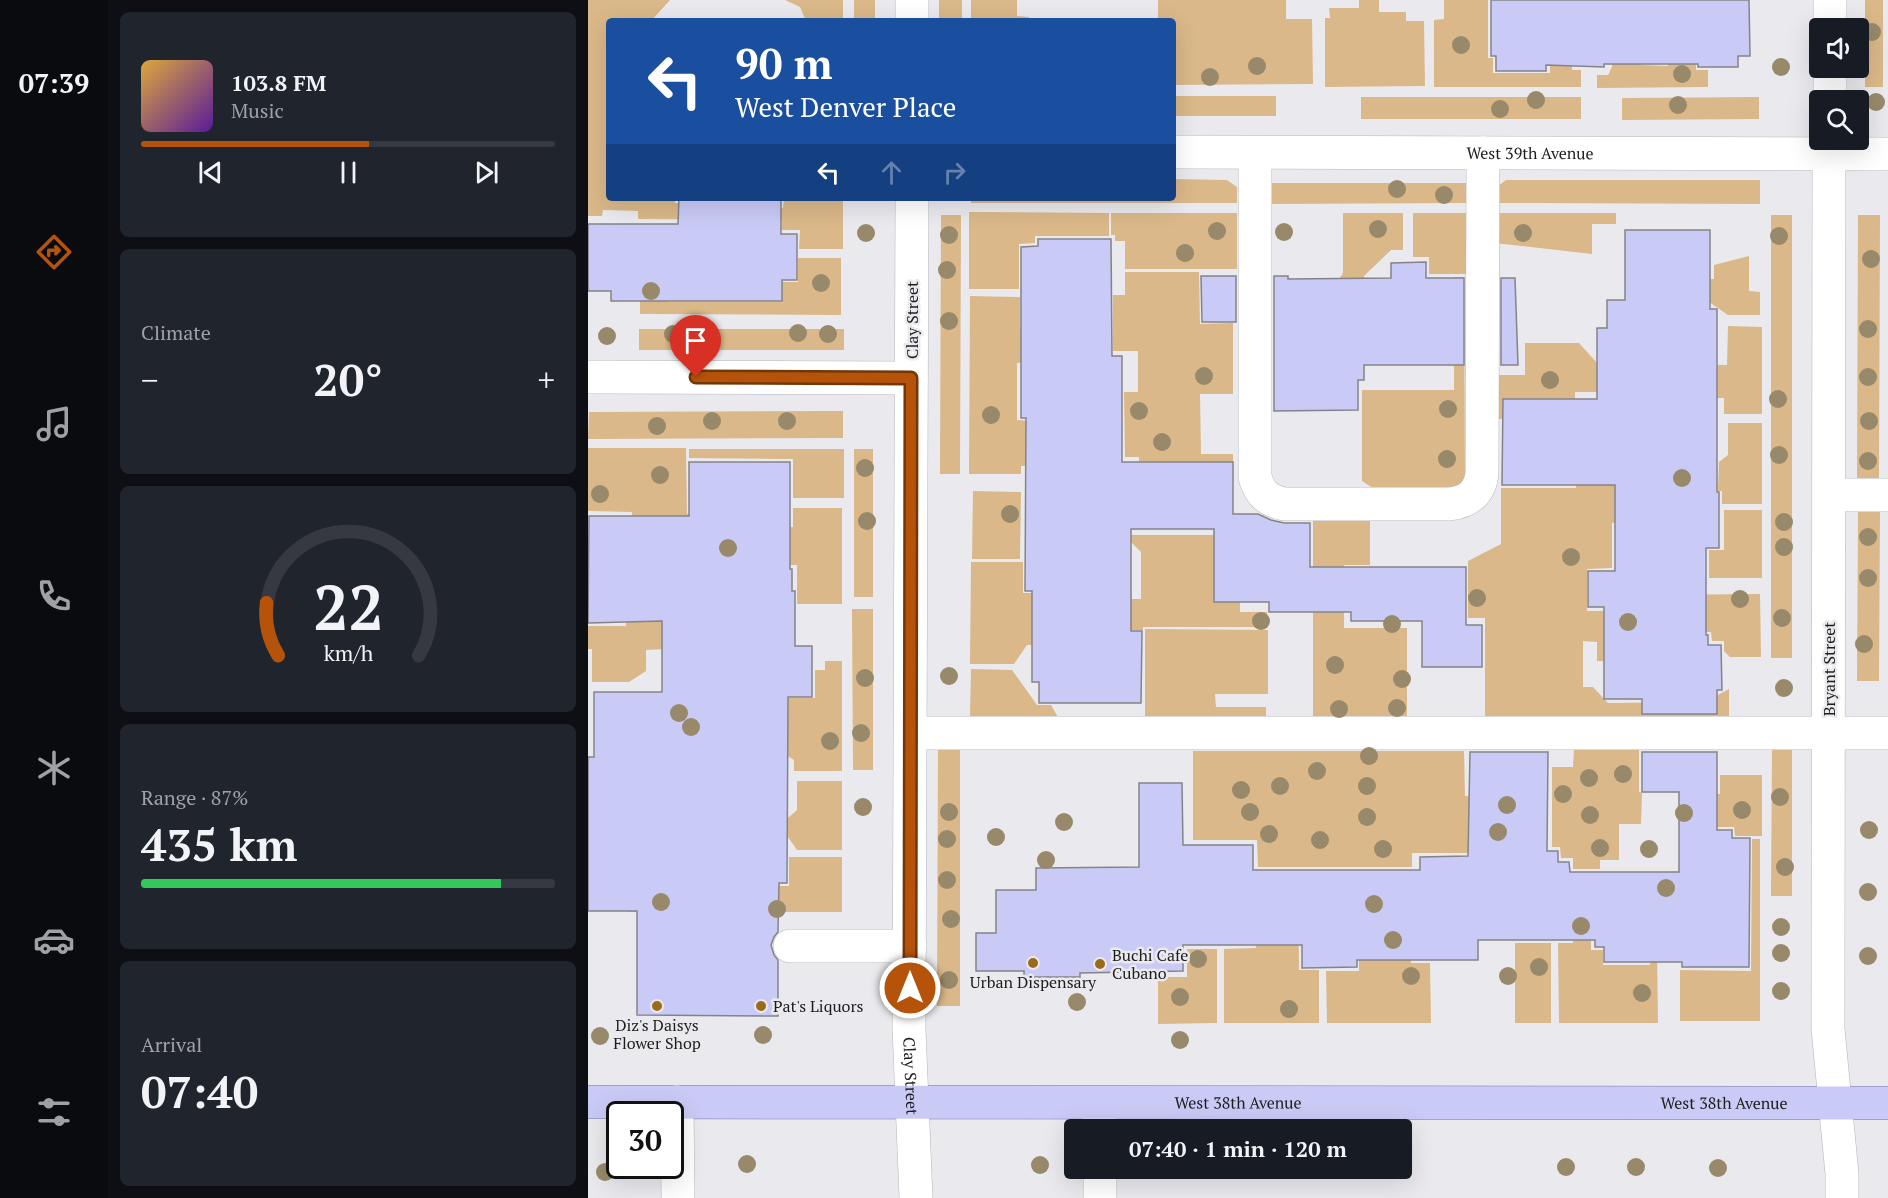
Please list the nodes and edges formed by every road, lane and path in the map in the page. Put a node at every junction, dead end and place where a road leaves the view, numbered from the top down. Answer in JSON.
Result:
{"nodes":[{"id":1,"x":912,"y":0,"type":"edge"},
{"id":2,"x":1830,"y":0,"type":"edge"},
{"id":3,"x":912,"y":18,"type":"edge"},
{"id":4,"x":1830,"y":18,"type":"edge"},
{"id":5,"x":1809,"y":147,"type":"edge"},
{"id":6,"x":1829,"y":150,"type":"edge"},
{"id":7,"x":1854,"y":150,"type":"edge"},
{"id":8,"x":1176,"y":152,"type":"edge"},
{"id":9,"x":1255,"y":153,"type":"junction"},
{"id":10,"x":1483,"y":153,"type":"junction"},
{"id":11,"x":1888,"y":154,"type":"edge"},
{"id":12,"x":912,"y":201,"type":"edge"},
{"id":13,"x":588,"y":377,"type":"edge"},
{"id":14,"x":911,"y":378,"type":"junction"},
{"id":15,"x":1829,"y":495,"type":"junction"},
{"id":16,"x":1888,"y":495,"type":"edge"},
{"id":17,"x":910,"y":733,"type":"junction"},
{"id":18,"x":1829,"y":733,"type":"junction"},
{"id":19,"x":1888,"y":733,"type":"edge"},
{"id":20,"x":790,"y":946,"type":"dead end"},
{"id":21,"x":910,"y":946,"type":"junction"},
{"id":22,"x":588,"y":1102,"type":"edge"},
{"id":23,"x":606,"y":1102,"type":"edge"},
{"id":24,"x":684,"y":1102,"type":"edge"},
{"id":25,"x":912,"y":1103,"type":"junction"},
{"id":26,"x":1835,"y":1103,"type":"junction"},
{"id":27,"x":1888,"y":1103,"type":"edge"},
{"id":28,"x":1099,"y":1116,"type":"edge"},
{"id":29,"x":678,"y":1179,"type":"edge"},
{"id":30,"x":1100,"y":1179,"type":"edge"},
{"id":31,"x":678,"y":1198,"type":"edge"},
{"id":32,"x":915,"y":1198,"type":"edge"},
{"id":33,"x":1100,"y":1198,"type":"edge"},
{"id":34,"x":1842,"y":1198,"type":"edge"}],
"edges":[{"from":1,"to":3,"type":"street"},
{"from":2,"to":4,"type":"street"},
{"from":5,"to":10,"type":"street","name":"West 39th Avenue"},
{"from":6,"to":15,"type":"street","name":"Bryant Street"},
{"from":7,"to":11,"type":"street","name":"West 39th Avenue"},
{"from":8,"to":9,"type":"street","name":"West 39th Avenue"},
{"from":9,"to":10,"type":"street","name":"West 39th Avenue"},
{"from":9,"to":10,"type":"street"},
{"from":12,"to":14,"type":"street","name":"Clay Street"},
{"from":13,"to":14,"type":"street"},
{"from":14,"to":17,"type":"street","name":"Clay Street"},
{"from":15,"to":16,"type":"street"},
{"from":15,"to":18,"type":"street","name":"Bryant Street"},
{"from":17,"to":18,"type":"street"},
{"from":17,"to":21,"type":"street","name":"Clay Street"},
{"from":18,"to":19,"type":"street"},
{"from":18,"to":26,"type":"street","name":"Bryant Street"},
{"from":20,"to":21,"type":"street"},
{"from":21,"to":25,"type":"street","name":"Clay Street"},
{"from":22,"to":23,"type":"main road","name":"West 38th Avenue"},
{"from":24,"to":25,"type":"main road","name":"West 38th Avenue"},
{"from":25,"to":28,"type":"main road","name":"West 38th Avenue"},
{"from":25,"to":32,"type":"street","name":"Clay Street"},
{"from":26,"to":27,"type":"main road","name":"West 38th Avenue"},
{"from":26,"to":28,"type":"main road","name":"West 38th Avenue"},
{"from":26,"to":34,"type":"street","name":"Bryant Street"},
{"from":29,"to":31,"type":"street"},
{"from":30,"to":33,"type":"street"}]}
